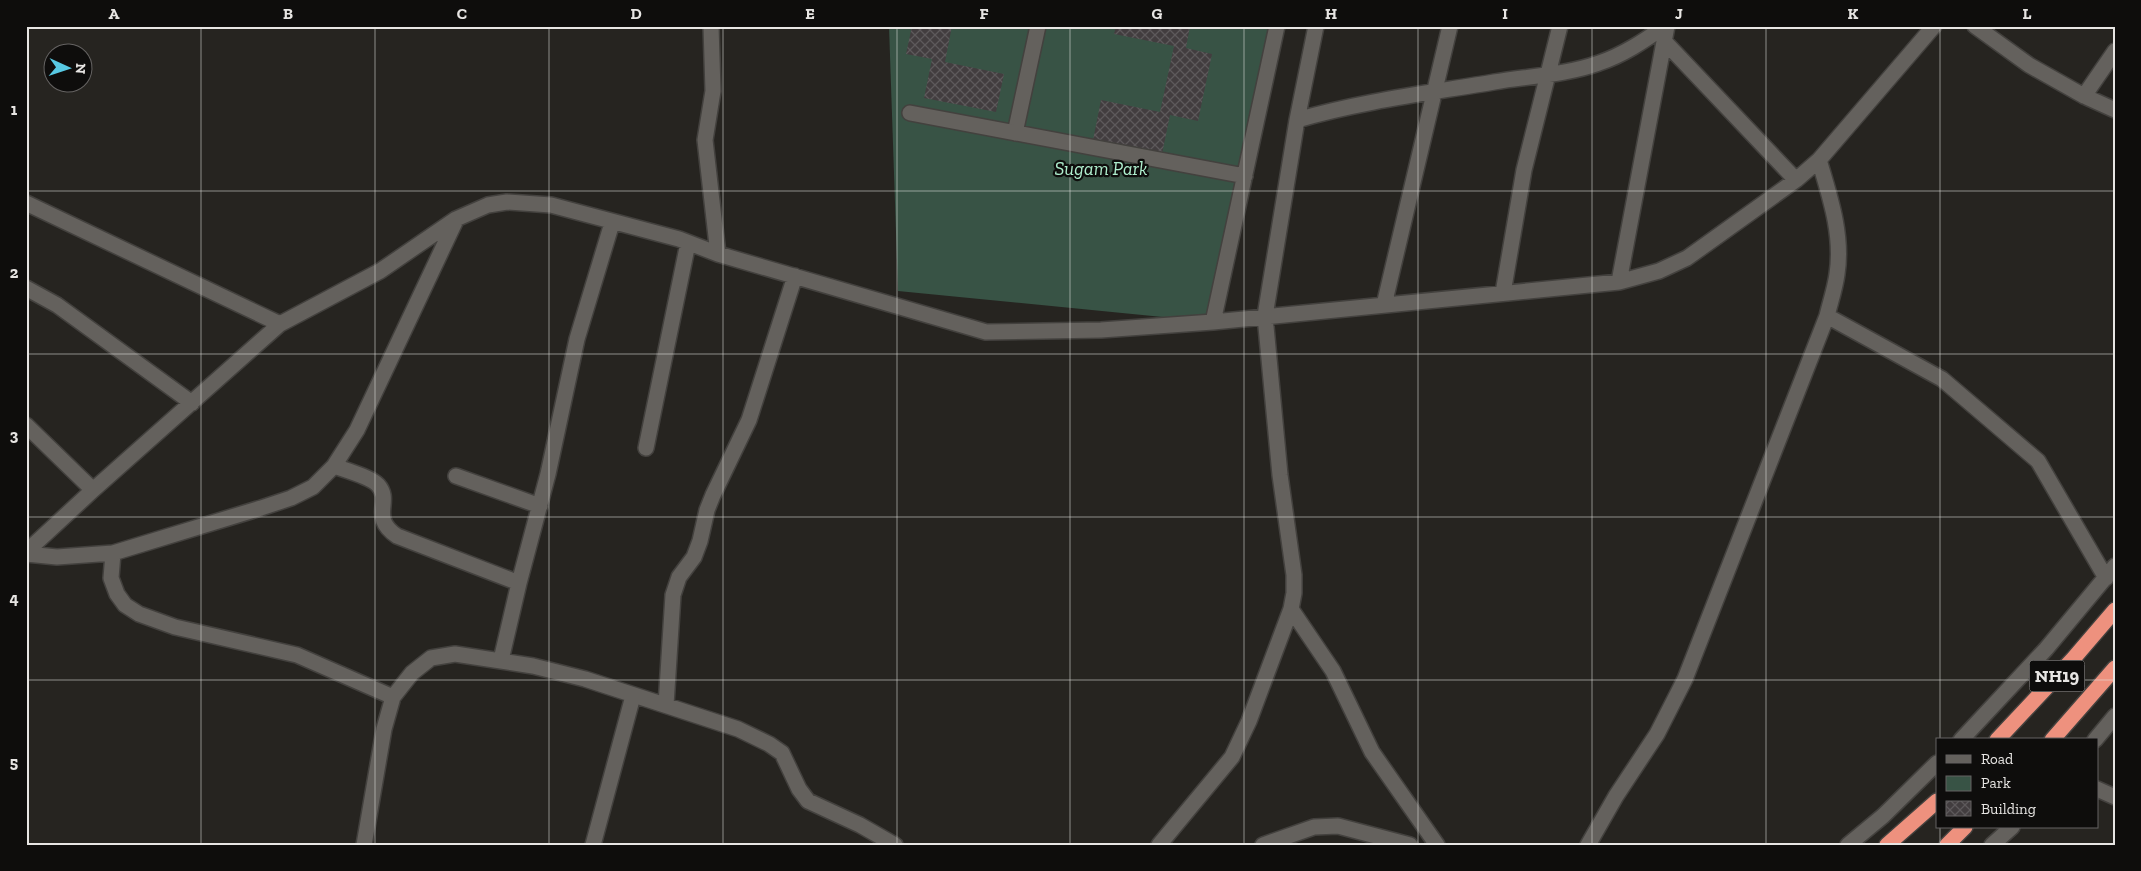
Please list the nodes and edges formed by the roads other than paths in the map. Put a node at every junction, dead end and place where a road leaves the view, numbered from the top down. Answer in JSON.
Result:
{"nodes":[{"id":1,"x":711,"y":26,"type":"edge"},
{"id":2,"x":1038,"y":26,"type":"edge"},
{"id":3,"x":1277,"y":26,"type":"edge"},
{"id":4,"x":1316,"y":26,"type":"edge"},
{"id":5,"x":1450,"y":26,"type":"edge"},
{"id":6,"x":1560,"y":26,"type":"edge"},
{"id":7,"x":1934,"y":26,"type":"edge"},
{"id":8,"x":1975,"y":26,"type":"edge"},
{"id":9,"x":1665,"y":31,"type":"edge"},
{"id":10,"x":2115,"y":51,"type":"edge"},
{"id":11,"x":1549,"y":74,"type":"junction"},
{"id":12,"x":1433,"y":92,"type":"junction"},
{"id":13,"x":2084,"y":96,"type":"junction"},
{"id":14,"x":2115,"y":110,"type":"edge"},
{"id":15,"x":910,"y":113,"type":"dead end"},
{"id":16,"x":1297,"y":120,"type":"junction"},
{"id":17,"x":1015,"y":133,"type":"junction"},
{"id":18,"x":1819,"y":160,"type":"junction"},
{"id":19,"x":1245,"y":176,"type":"junction"},
{"id":20,"x":1796,"y":180,"type":"junction"},
{"id":21,"x":26,"y":203,"type":"edge"},
{"id":22,"x":456,"y":219,"type":"junction"},
{"id":23,"x":612,"y":222,"type":"junction"},
{"id":24,"x":688,"y":243,"type":"junction"},
{"id":25,"x":718,"y":254,"type":"junction"},
{"id":26,"x":795,"y":276,"type":"junction"},
{"id":27,"x":1619,"y":282,"type":"junction"},
{"id":28,"x":26,"y":288,"type":"edge"},
{"id":29,"x":1503,"y":293,"type":"junction"},
{"id":30,"x":1384,"y":305,"type":"junction"},
{"id":31,"x":1265,"y":316,"type":"junction"},
{"id":32,"x":1827,"y":316,"type":"junction"},
{"id":33,"x":1213,"y":322,"type":"junction"},
{"id":34,"x":280,"y":324,"type":"junction"},
{"id":35,"x":192,"y":404,"type":"junction"},
{"id":36,"x":26,"y":426,"type":"edge"},
{"id":37,"x":646,"y":448,"type":"dead end"},
{"id":38,"x":334,"y":466,"type":"junction"},
{"id":39,"x":456,"y":476,"type":"dead end"},
{"id":40,"x":93,"y":490,"type":"junction"},
{"id":41,"x":540,"y":506,"type":"junction"},
{"id":42,"x":26,"y":553,"type":"edge"},
{"id":43,"x":113,"y":553,"type":"junction"},
{"id":44,"x":2110,"y":572,"type":"edge"},
{"id":45,"x":519,"y":584,"type":"junction"},
{"id":46,"x":1291,"y":609,"type":"junction"},
{"id":47,"x":2115,"y":610,"type":"edge"},
{"id":48,"x":501,"y":660,"type":"junction"},
{"id":49,"x":2115,"y":668,"type":"edge"},
{"id":50,"x":634,"y":696,"type":"junction"},
{"id":51,"x":393,"y":698,"type":"junction"},
{"id":52,"x":666,"y":705,"type":"junction"},
{"id":53,"x":2115,"y":716,"type":"edge"},
{"id":54,"x":1963,"y":738,"type":"edge"},
{"id":55,"x":1999,"y":738,"type":"edge"},
{"id":56,"x":2054,"y":738,"type":"edge"},
{"id":57,"x":2096,"y":738,"type":"edge"},
{"id":58,"x":1936,"y":764,"type":"edge"},
{"id":59,"x":2098,"y":789,"type":"edge"},
{"id":60,"x":2115,"y":797,"type":"edge"},
{"id":61,"x":1936,"y":802,"type":"edge"},
{"id":62,"x":1964,"y":828,"type":"edge"},
{"id":63,"x":2011,"y":828,"type":"edge"},
{"id":64,"x":1373,"y":840,"type":"edge"},
{"id":65,"x":364,"y":845,"type":"edge"},
{"id":66,"x":593,"y":845,"type":"edge"},
{"id":67,"x":895,"y":845,"type":"edge"},
{"id":68,"x":1159,"y":845,"type":"edge"},
{"id":69,"x":1263,"y":845,"type":"edge"},
{"id":70,"x":1410,"y":845,"type":"edge"},
{"id":71,"x":1437,"y":845,"type":"edge"},
{"id":72,"x":1588,"y":845,"type":"edge"},
{"id":73,"x":1848,"y":845,"type":"edge"},
{"id":74,"x":1887,"y":845,"type":"edge"},
{"id":75,"x":1947,"y":845,"type":"edge"},
{"id":76,"x":1992,"y":845,"type":"edge"}],
"edges":[{"from":1,"to":25,"type":"street"},
{"from":2,"to":17,"type":"street"},
{"from":3,"to":19,"type":"street"},
{"from":4,"to":16,"type":"street"},
{"from":5,"to":12,"type":"street"},
{"from":6,"to":11,"type":"street"},
{"from":7,"to":18,"type":"street"},
{"from":8,"to":13,"type":"street"},
{"from":9,"to":11,"type":"street"},
{"from":9,"to":20,"type":"street"},
{"from":9,"to":27,"type":"street"},
{"from":10,"to":13,"type":"street"},
{"from":11,"to":12,"type":"street"},
{"from":11,"to":29,"type":"street"},
{"from":12,"to":16,"type":"street"},
{"from":12,"to":30,"type":"street"},
{"from":13,"to":14,"type":"street"},
{"from":15,"to":17,"type":"street"},
{"from":16,"to":31,"type":"street"},
{"from":17,"to":19,"type":"street"},
{"from":18,"to":20,"type":"street"},
{"from":18,"to":32,"type":"street"},
{"from":19,"to":33,"type":"street"},
{"from":20,"to":27,"type":"street"},
{"from":21,"to":34,"type":"street"},
{"from":22,"to":23,"type":"street"},
{"from":22,"to":34,"type":"street"},
{"from":22,"to":38,"type":"street"},
{"from":23,"to":24,"type":"street"},
{"from":23,"to":41,"type":"street"},
{"from":24,"to":25,"type":"street"},
{"from":24,"to":37,"type":"street"},
{"from":25,"to":26,"type":"street"},
{"from":26,"to":33,"type":"street"},
{"from":26,"to":52,"type":"street"},
{"from":27,"to":29,"type":"street"},
{"from":28,"to":35,"type":"street"},
{"from":29,"to":30,"type":"street"},
{"from":30,"to":31,"type":"street"},
{"from":31,"to":33,"type":"street"},
{"from":31,"to":46,"type":"street"},
{"from":32,"to":44,"type":"street"},
{"from":32,"to":72,"type":"street"},
{"from":34,"to":35,"type":"street"},
{"from":35,"to":40,"type":"street"},
{"from":36,"to":40,"type":"street"},
{"from":38,"to":43,"type":"street"},
{"from":38,"to":45,"type":"street"},
{"from":39,"to":41,"type":"street"},
{"from":40,"to":42,"type":"street"},
{"from":41,"to":45,"type":"street"},
{"from":42,"to":43,"type":"street"},
{"from":43,"to":51,"type":"street"},
{"from":44,"to":54,"type":"street"},
{"from":45,"to":48,"type":"street"},
{"from":46,"to":68,"type":"street"},
{"from":46,"to":71,"type":"street"},
{"from":47,"to":55,"type":"highway","number":"NH19"},
{"from":48,"to":50,"type":"street"},
{"from":48,"to":51,"type":"street"},
{"from":49,"to":56,"type":"highway","number":"NH19"},
{"from":50,"to":52,"type":"street"},
{"from":50,"to":66,"type":"street"},
{"from":51,"to":65,"type":"street"},
{"from":52,"to":67,"type":"street"},
{"from":53,"to":57,"type":"street"},
{"from":58,"to":73,"type":"street"},
{"from":59,"to":60,"type":"street"},
{"from":61,"to":74,"type":"highway"},
{"from":62,"to":75,"type":"highway"},
{"from":63,"to":76,"type":"street"},
{"from":64,"to":69,"type":"street"},
{"from":64,"to":70,"type":"street"}]}
